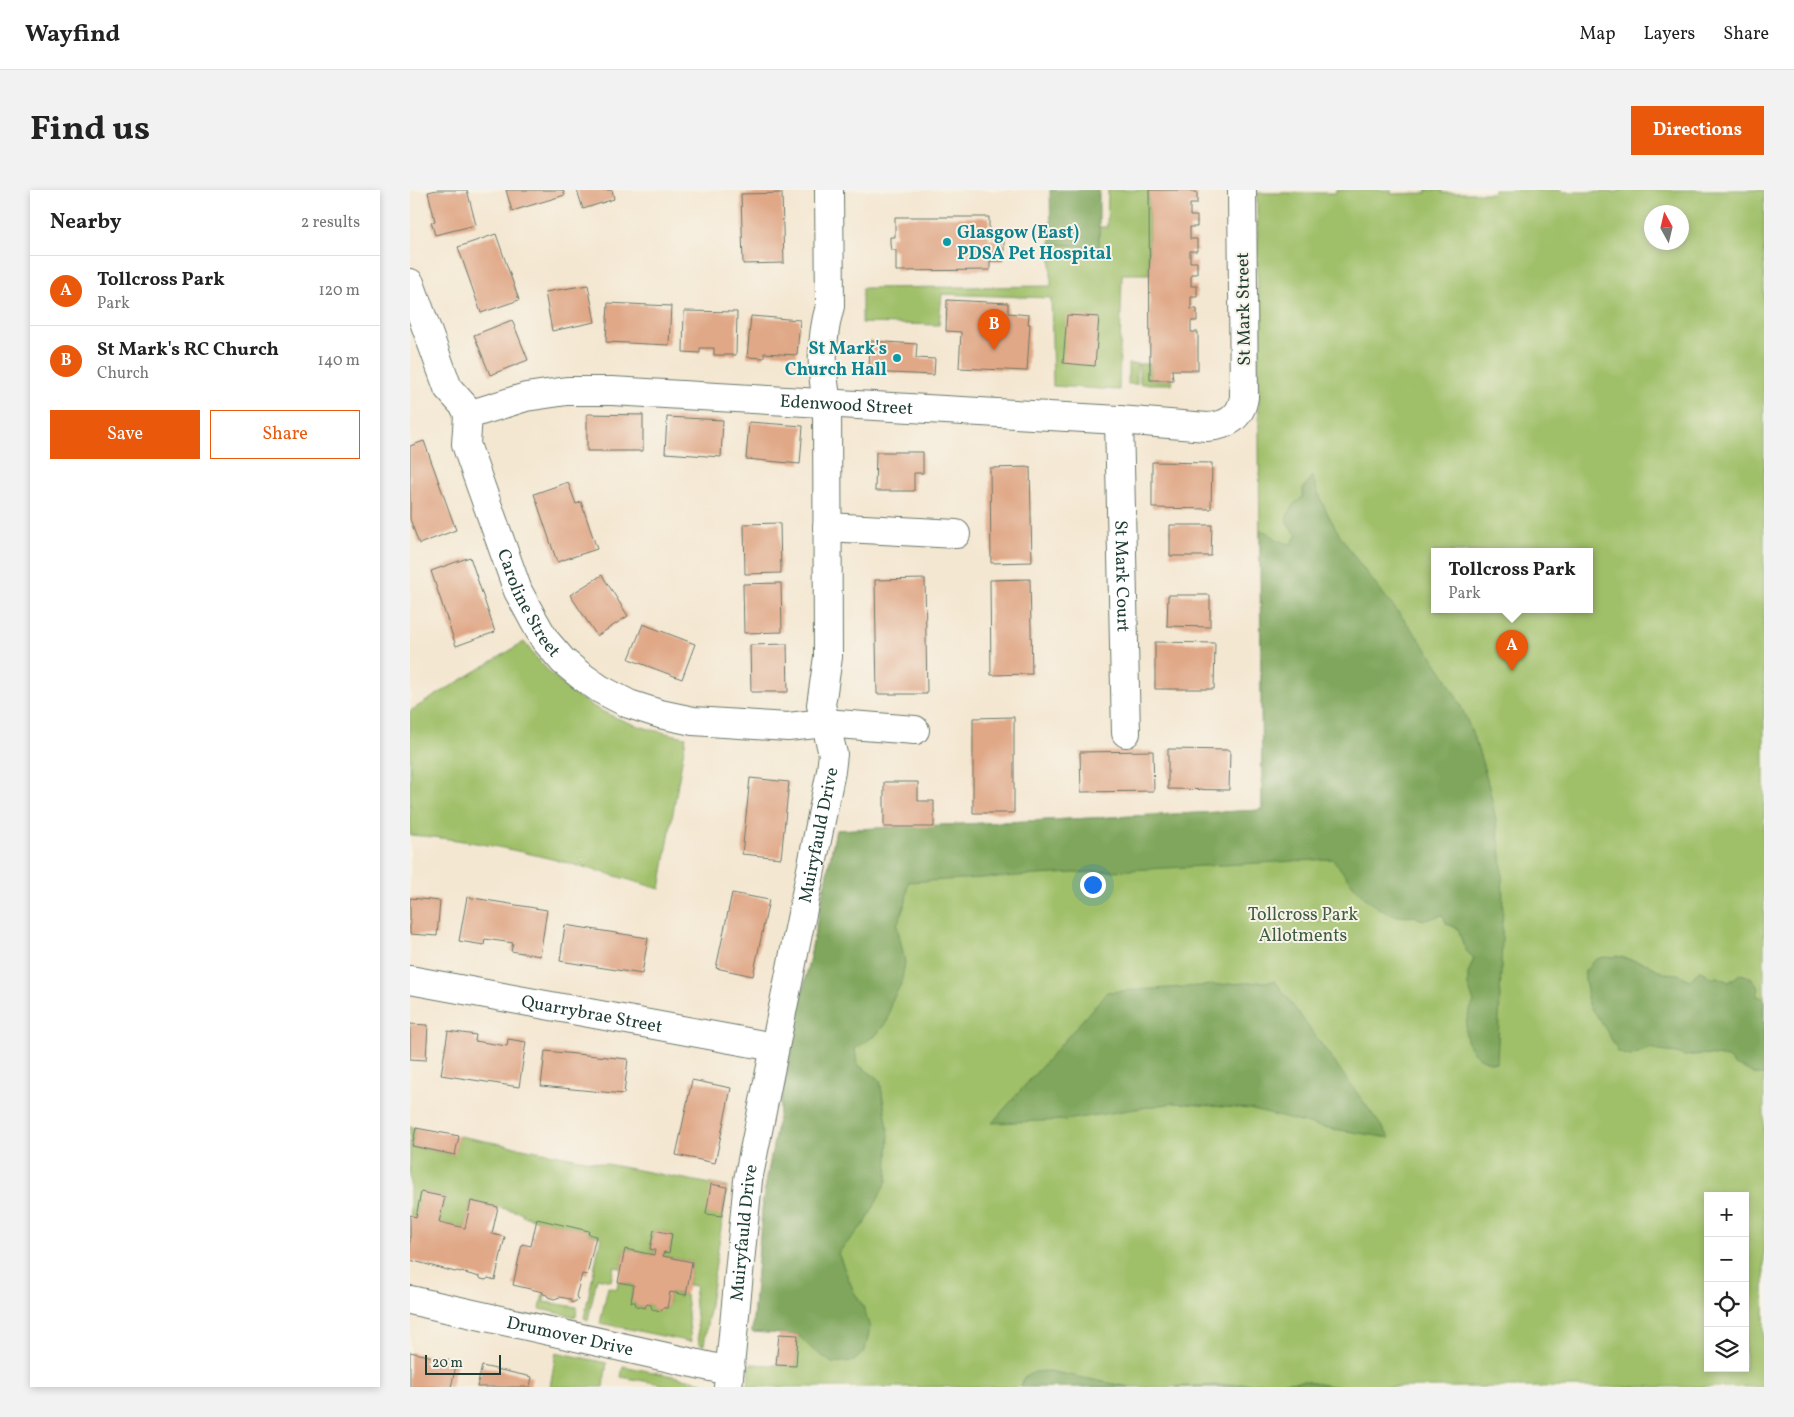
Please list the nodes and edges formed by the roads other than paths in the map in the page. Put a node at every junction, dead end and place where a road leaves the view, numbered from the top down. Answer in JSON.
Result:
{"nodes":[{"id":1,"x":829,"y":190,"type":"edge"},
{"id":2,"x":1242,"y":190,"type":"edge"},
{"id":3,"x":410,"y":283,"type":"edge"},
{"id":4,"x":416,"y":321,"type":"edge"},
{"id":5,"x":827,"y":402,"type":"junction"},
{"id":6,"x":468,"y":415,"type":"junction"},
{"id":7,"x":1119,"y":420,"type":"junction"},
{"id":8,"x":1229,"y":422,"type":"joint"},
{"id":9,"x":827,"y":527,"type":"junction"},
{"id":10,"x":956,"y":534,"type":"dead end"},
{"id":11,"x":825,"y":724,"type":"junction"},
{"id":12,"x":915,"y":730,"type":"dead end"},
{"id":13,"x":1126,"y":733,"type":"dead end"},
{"id":14,"x":410,"y":980,"type":"edge"},
{"id":15,"x":774,"y":1048,"type":"junction"},
{"id":16,"x":410,"y":1300,"type":"edge"},
{"id":17,"x":729,"y":1379,"type":"edge"}],
"edges":[{"from":1,"to":5,"type":"street","name":"Muiryfauld Drive"},
{"from":2,"to":8,"type":"street","name":"St Mark Street"},
{"from":3,"to":4,"type":"street"},
{"from":4,"to":6,"type":"street"},
{"from":5,"to":6,"type":"street","name":"Edenwood Street"},
{"from":5,"to":7,"type":"street","name":"Edenwood Street"},
{"from":5,"to":9,"type":"street","name":"Muiryfauld Drive"},
{"from":6,"to":11,"type":"street","name":"Caroline Street"},
{"from":7,"to":8,"type":"street","name":"Edenwood Street"},
{"from":7,"to":13,"type":"street","name":"St Mark Court"},
{"from":9,"to":10,"type":"street"},
{"from":9,"to":11,"type":"street","name":"Muiryfauld Drive"},
{"from":11,"to":12,"type":"street","name":"Caroline Street"},
{"from":11,"to":15,"type":"street","name":"Muiryfauld Drive"},
{"from":14,"to":15,"type":"street","name":"Quarrybrae Street"},
{"from":15,"to":17,"type":"street","name":"Muiryfauld Drive"},
{"from":16,"to":17,"type":"street","name":"Drumover Drive"}]}
